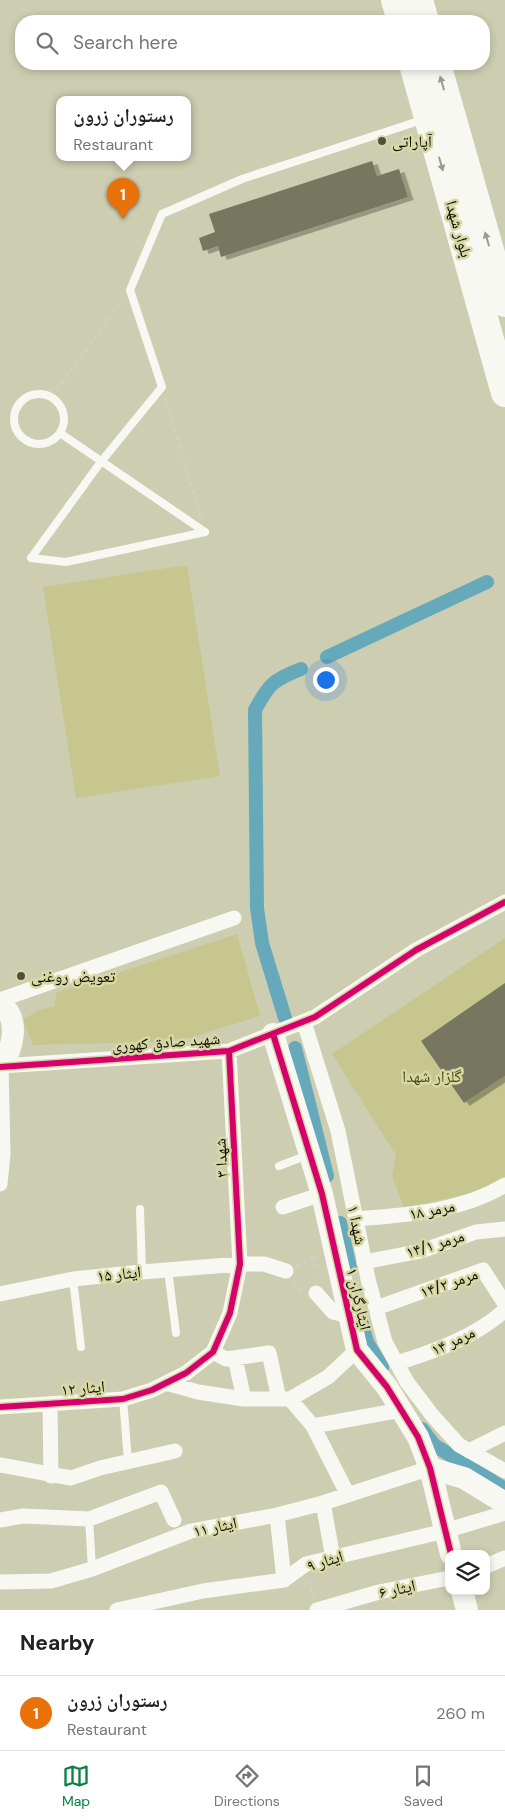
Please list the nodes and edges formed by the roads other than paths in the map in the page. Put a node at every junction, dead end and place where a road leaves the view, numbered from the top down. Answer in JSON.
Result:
{"nodes":[{"id":1,"x":395,"y":0,"type":"edge"},
{"id":2,"x":419,"y":0,"type":"edge"},
{"id":3,"x":399,"y":15,"type":"edge"},
{"id":4,"x":423,"y":15,"type":"edge"},
{"id":5,"x":414,"y":70,"type":"edge"},
{"id":6,"x":438,"y":70,"type":"edge"},
{"id":7,"x":428,"y":118,"type":"junction"},
{"id":8,"x":483,"y":269,"type":"junction"},
{"id":9,"x":505,"y":303,"type":"edge"},
{"id":10,"x":496,"y":324,"type":"edge"},
{"id":11,"x":505,"y":394,"type":"edge"},
{"id":12,"x":60,"y":433,"type":"junction"},
{"id":13,"x":100,"y":462,"type":"junction"},
{"id":14,"x":505,"y":902,"type":"edge"},
{"id":15,"x":234,"y":918,"type":"dead end"},
{"id":16,"x":0,"y":1000,"type":"edge"},
{"id":17,"x":0,"y":1004,"type":"edge"},
{"id":18,"x":304,"y":1022,"type":"junction"},
{"id":19,"x":273,"y":1034,"type":"junction"},
{"id":20,"x":229,"y":1051,"type":"junction"},
{"id":21,"x":1,"y":1067,"type":"edge"},
{"id":22,"x":310,"y":1155,"type":"junction"},
{"id":23,"x":279,"y":1166,"type":"dead end"},
{"id":24,"x":0,"y":1184,"type":"edge"},
{"id":25,"x":505,"y":1185,"type":"edge"},
{"id":26,"x":322,"y":1194,"type":"junction"},
{"id":27,"x":283,"y":1207,"type":"dead end"},
{"id":28,"x":140,"y":1209,"type":"dead end"},
{"id":29,"x":355,"y":1219,"type":"junction"},
{"id":30,"x":505,"y":1229,"type":"edge"},
{"id":31,"x":364,"y":1262,"type":"junction"},
{"id":32,"x":240,"y":1264,"type":"junction"},
{"id":33,"x":168,"y":1270,"type":"junction"},
{"id":34,"x":286,"y":1271,"type":"road end"},
{"id":35,"x":142,"y":1272,"type":"junction"},
{"id":36,"x":73,"y":1279,"type":"junction"},
{"id":37,"x":316,"y":1293,"type":"dead end"},
{"id":38,"x":0,"y":1294,"type":"edge"},
{"id":39,"x":505,"y":1304,"type":"edge"},
{"id":40,"x":376,"y":1308,"type":"junction"},
{"id":41,"x":505,"y":1310,"type":"edge"},
{"id":42,"x":349,"y":1316,"type":"junction"},
{"id":43,"x":176,"y":1333,"type":"dead end"},
{"id":44,"x":81,"y":1346,"type":"dead end"},
{"id":45,"x":357,"y":1350,"type":"junction"},
{"id":46,"x":213,"y":1352,"type":"junction"},
{"id":47,"x":235,"y":1358,"type":"junction"},
{"id":48,"x":397,"y":1363,"type":"junction"},
{"id":49,"x":166,"y":1383,"type":"junction"},
{"id":50,"x":124,"y":1399,"type":"junction"},
{"id":51,"x":285,"y":1399,"type":"junction"},
{"id":52,"x":244,"y":1400,"type":"junction"},
{"id":53,"x":50,"y":1405,"type":"junction"},
{"id":54,"x":0,"y":1407,"type":"edge"},
{"id":55,"x":401,"y":1410,"type":"junction"},
{"id":56,"x":313,"y":1426,"type":"junction"},
{"id":57,"x":505,"y":1433,"type":"edge"},
{"id":58,"x":175,"y":1451,"type":"dead end"},
{"id":59,"x":469,"y":1451,"type":"junction"},
{"id":60,"x":128,"y":1461,"type":"junction"},
{"id":61,"x":0,"y":1465,"type":"edge"},
{"id":62,"x":430,"y":1468,"type":"junction"},
{"id":63,"x":505,"y":1471,"type":"edge"},
{"id":64,"x":51,"y":1476,"type":"junction"},
{"id":65,"x":348,"y":1495,"type":"junction"},
{"id":66,"x":323,"y":1503,"type":"junction"},
{"id":67,"x":505,"y":1503,"type":"edge"},
{"id":68,"x":505,"y":1513,"type":"edge"},
{"id":69,"x":277,"y":1515,"type":"junction"},
{"id":70,"x":89,"y":1519,"type":"junction"},
{"id":71,"x":0,"y":1520,"type":"edge"},
{"id":72,"x":174,"y":1520,"type":"dead end"},
{"id":73,"x":445,"y":1531,"type":"junction"},
{"id":74,"x":450,"y":1550,"type":"edge"},
{"id":75,"x":333,"y":1558,"type":"junction"},
{"id":76,"x":505,"y":1558,"type":"edge"},
{"id":77,"x":490,"y":1564,"type":"edge"},
{"id":78,"x":92,"y":1570,"type":"junction"},
{"id":79,"x":445,"y":1579,"type":"edge"},
{"id":80,"x":284,"y":1580,"type":"junction"},
{"id":81,"x":0,"y":1582,"type":"edge"},
{"id":82,"x":463,"y":1595,"type":"edge"},
{"id":83,"x":315,"y":1605,"type":"edge"},
{"id":84,"x":117,"y":1610,"type":"edge"},
{"id":85,"x":467,"y":1610,"type":"edge"}],
"edges":[{"from":1,"to":3,"type":"highway"},
{"from":2,"to":4,"type":"highway"},
{"from":5,"to":7,"type":"highway","name":"بلوار شهدا"},
{"from":8,"to":6,"type":"highway","name":"بلوار شهدا","one_way":true},
{"from":7,"to":8,"type":"highway","name":"بلوار شهدا","one_way":true},
{"from":7,"to":13,"type":"lane"},
{"from":8,"to":9,"type":"highway","name":"بلوار شهدا"},
{"from":8,"to":10,"type":"highway","name":"بلوار شهدا"},
{"from":10,"to":11,"type":"highway","name":"بلوار شهدا"},
{"from":12,"to":12,"type":"lane"},
{"from":12,"to":13,"type":"lane"},
{"from":13,"to":13,"type":"lane"},
{"from":14,"to":18,"type":"street","name":"شهید صادق کهوری"},
{"from":15,"to":16,"type":"street"},
{"from":17,"to":21,"type":"street"},
{"from":18,"to":19,"type":"street","name":"شهید صادق کهوری"},
{"from":18,"to":29,"type":"street","name":"شهدا ۱"},
{"from":19,"to":20,"type":"street","name":"شهید صادق کهوری"},
{"from":19,"to":22,"type":"street","name":"ایثارگران ۱"},
{"from":20,"to":21,"type":"street","name":"شهید صادق کهوری"},
{"from":20,"to":32,"type":"street","name":"شهدا ۳"},
{"from":21,"to":24,"type":"street"},
{"from":22,"to":23,"type":"lane"},
{"from":22,"to":26,"type":"street","name":"ایثارگران ۱"},
{"from":25,"to":29,"type":"street","name":"مرمر ۱۸"},
{"from":26,"to":27,"type":"street"},
{"from":26,"to":42,"type":"street","name":"ایثارگران ۱"},
{"from":28,"to":35,"type":"lane"},
{"from":29,"to":31,"type":"street","name":"شهدا ۱"},
{"from":30,"to":31,"type":"street","name":"مرمر ۱۴/۱"},
{"from":31,"to":40,"type":"street","name":"شهدا ۱"},
{"from":32,"to":33,"type":"street","name":"ایثار ۱۵"},
{"from":32,"to":34,"type":"street","name":"ایثار ۱۵"},
{"from":32,"to":46,"type":"street","name":"شهدا ۳"},
{"from":33,"to":35,"type":"street","name":"ایثار ۱۵"},
{"from":33,"to":43,"type":"lane"},
{"from":35,"to":36,"type":"street","name":"ایثار ۱۵"},
{"from":36,"to":38,"type":"street","name":"ایثار ۱۵"},
{"from":36,"to":44,"type":"lane"},
{"from":37,"to":42,"type":"street"},
{"from":39,"to":40,"type":"street","name":"مرمر ۱۴/۲"},
{"from":40,"to":48,"type":"street","name":"شهدا ۱"},
{"from":41,"to":48,"type":"street","name":"مرمر ۱۴"},
{"from":42,"to":45,"type":"street","name":"ایثارگران ۱"},
{"from":45,"to":51,"type":"street"},
{"from":45,"to":55,"type":"street","name":"ایثارگران ۱"},
{"from":46,"to":47,"type":"street"},
{"from":46,"to":49,"type":"street","name":"ایثار ۱۲"},
{"from":47,"to":51,"type":"street"},
{"from":47,"to":52,"type":"street"},
{"from":48,"to":59,"type":"street","name":"شهدا ۱"},
{"from":49,"to":50,"type":"street","name":"ایثار ۱۲"},
{"from":49,"to":52,"type":"street"},
{"from":50,"to":53,"type":"street","name":"ایثار ۱۲"},
{"from":50,"to":60,"type":"lane"},
{"from":51,"to":52,"type":"street"},
{"from":51,"to":56,"type":"street"},
{"from":53,"to":54,"type":"street","name":"ایثار ۱۲"},
{"from":53,"to":64,"type":"street"},
{"from":55,"to":56,"type":"street"},
{"from":55,"to":62,"type":"street","name":"ایثارگران ۱"},
{"from":56,"to":65,"type":"street"},
{"from":57,"to":59,"type":"street"},
{"from":58,"to":60,"type":"street"},
{"from":59,"to":63,"type":"street","name":"شهدا ۱"},
{"from":60,"to":64,"type":"street"},
{"from":61,"to":64,"type":"street"},
{"from":62,"to":65,"type":"street","name":"ایثار ۱۱"},
{"from":62,"to":67,"type":"street"},
{"from":62,"to":73,"type":"street","name":"ایثارگران ۱"},
{"from":65,"to":66,"type":"street","name":"ایثار ۱۱"},
{"from":66,"to":69,"type":"street","name":"ایثار ۱۱"},
{"from":66,"to":75,"type":"street"},
{"from":68,"to":73,"type":"street","name":"ایثار ۹"},
{"from":69,"to":78,"type":"street","name":"ایثار ۱۱"},
{"from":69,"to":80,"type":"street"},
{"from":70,"to":71,"type":"street"},
{"from":70,"to":72,"type":"street"},
{"from":70,"to":78,"type":"lane"},
{"from":73,"to":74,"type":"street","name":"ایثارگران ۱"},
{"from":73,"to":75,"type":"street","name":"ایثار ۹"},
{"from":75,"to":80,"type":"street","name":"ایثار ۹"},
{"from":76,"to":77,"type":"street"},
{"from":78,"to":81,"type":"street","name":"ایثار ۱۱"},
{"from":79,"to":83,"type":"street","name":"ایثار ۶"},
{"from":80,"to":84,"type":"street","name":"ایثار ۹"},
{"from":82,"to":85,"type":"street"}]}
